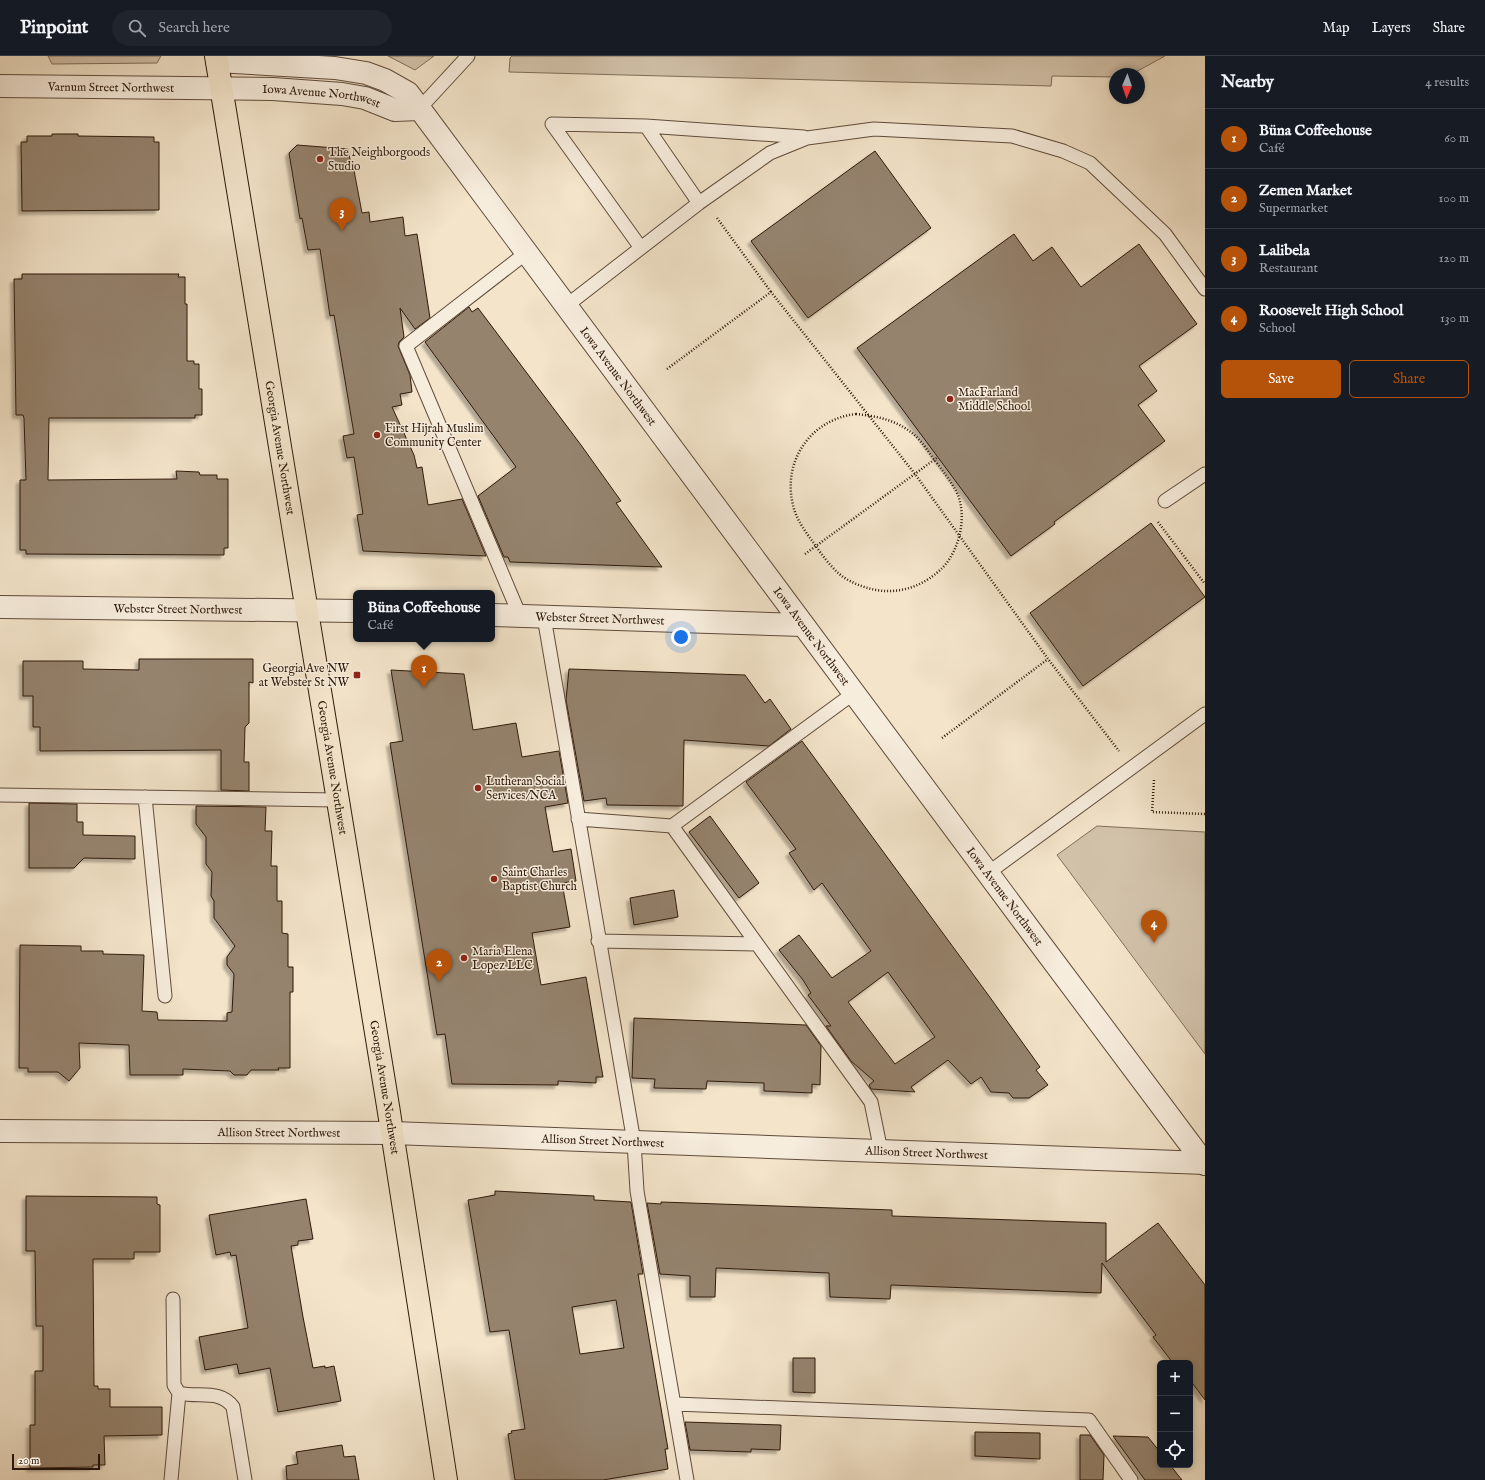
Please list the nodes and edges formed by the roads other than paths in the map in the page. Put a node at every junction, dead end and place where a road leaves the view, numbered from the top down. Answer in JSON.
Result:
{"nodes":[{"id":1,"x":468,"y":56,"type":"edge"},
{"id":2,"x":216,"y":59,"type":"edge"},
{"id":3,"x":0,"y":86,"type":"edge"},
{"id":4,"x":221,"y":87,"type":"junction"},
{"id":5,"x":419,"y":109,"type":"junction"},
{"id":6,"x":646,"y":126,"type":"junction"},
{"id":7,"x":807,"y":138,"type":"junction"},
{"id":8,"x":702,"y":201,"type":"junction"},
{"id":9,"x":641,"y":248,"type":"junction"},
{"id":10,"x":526,"y":253,"type":"junction"},
{"id":11,"x":1205,"y":289,"type":"edge"},
{"id":12,"x":566,"y":306,"type":"junction"},
{"id":13,"x":1205,"y":474,"type":"edge"},
{"id":14,"x":1165,"y":501,"type":"road end"},
{"id":15,"x":0,"y":608,"type":"edge"},
{"id":16,"x":305,"y":609,"type":"junction"},
{"id":17,"x":353,"y":611,"type":"edge"},
{"id":18,"x":495,"y":616,"type":"edge"},
{"id":19,"x":520,"y":616,"type":"junction"},
{"id":20,"x":544,"y":617,"type":"junction"},
{"id":21,"x":803,"y":625,"type":"junction"},
{"id":22,"x":854,"y":693,"type":"junction"},
{"id":23,"x":1205,"y":714,"type":"edge"},
{"id":24,"x":0,"y":795,"type":"edge"},
{"id":25,"x":145,"y":797,"type":"junction"},
{"id":26,"x":337,"y":800,"type":"junction"},
{"id":27,"x":578,"y":819,"type":"junction"},
{"id":28,"x":672,"y":826,"type":"junction"},
{"id":29,"x":988,"y":873,"type":"junction"},
{"id":30,"x":598,"y":941,"type":"junction"},
{"id":31,"x":757,"y":944,"type":"junction"},
{"id":32,"x":164,"y":996,"type":"dead end"},
{"id":33,"x":0,"y":1131,"type":"edge"},
{"id":34,"x":392,"y":1133,"type":"junction"},
{"id":35,"x":634,"y":1142,"type":"junction"},
{"id":36,"x":881,"y":1151,"type":"junction"},
{"id":37,"x":1205,"y":1163,"type":"edge"},
{"id":38,"x":173,"y":1299,"type":"dead end"},
{"id":39,"x":179,"y":1393,"type":"junction"},
{"id":40,"x":675,"y":1404,"type":"junction"},
{"id":41,"x":171,"y":1480,"type":"edge"},
{"id":42,"x":245,"y":1480,"type":"edge"},
{"id":43,"x":446,"y":1480,"type":"edge"},
{"id":44,"x":687,"y":1480,"type":"edge"},
{"id":45,"x":1131,"y":1480,"type":"edge"}],
"edges":[{"from":1,"to":5,"type":"lane"},
{"from":2,"to":4,"type":"highway","name":"Georgia Avenue Northwest"},
{"from":2,"to":5,"type":"street","name":"Iowa Avenue Northwest"},
{"from":3,"to":4,"type":"street","name":"Varnum Street Northwest"},
{"from":4,"to":5,"type":"street","name":"Iowa Avenue Northwest"},
{"from":4,"to":16,"type":"highway","name":"Georgia Avenue Northwest"},
{"from":5,"to":10,"type":"street","name":"Iowa Avenue Northwest"},
{"from":6,"to":7,"type":"lane"},
{"from":6,"to":8,"type":"lane"},
{"from":6,"to":9,"type":"lane"},
{"from":7,"to":8,"type":"lane"},
{"from":7,"to":11,"type":"lane"},
{"from":8,"to":9,"type":"lane"},
{"from":9,"to":12,"type":"lane"},
{"from":10,"to":12,"type":"street","name":"Iowa Avenue Northwest"},
{"from":10,"to":19,"type":"lane"},
{"from":12,"to":21,"type":"street","name":"Iowa Avenue Northwest"},
{"from":13,"to":14,"type":"lane"},
{"from":15,"to":16,"type":"street","name":"Webster Street Northwest"},
{"from":16,"to":17,"type":"street","name":"Webster Street Northwest"},
{"from":16,"to":26,"type":"highway","name":"Georgia Avenue Northwest"},
{"from":18,"to":19,"type":"street","name":"Webster Street Northwest"},
{"from":19,"to":20,"type":"street","name":"Webster Street Northwest"},
{"from":20,"to":21,"type":"street","name":"Webster Street Northwest"},
{"from":20,"to":27,"type":"lane"},
{"from":21,"to":22,"type":"street","name":"Iowa Avenue Northwest"},
{"from":22,"to":28,"type":"lane"},
{"from":22,"to":29,"type":"street","name":"Iowa Avenue Northwest"},
{"from":23,"to":29,"type":"lane"},
{"from":24,"to":25,"type":"lane"},
{"from":25,"to":26,"type":"lane"},
{"from":25,"to":32,"type":"lane"},
{"from":26,"to":34,"type":"highway","name":"Georgia Avenue Northwest"},
{"from":27,"to":28,"type":"lane"},
{"from":27,"to":30,"type":"lane"},
{"from":28,"to":31,"type":"lane"},
{"from":29,"to":37,"type":"street","name":"Iowa Avenue Northwest"},
{"from":30,"to":31,"type":"lane"},
{"from":30,"to":35,"type":"lane"},
{"from":31,"to":36,"type":"lane"},
{"from":33,"to":34,"type":"street","name":"Allison Street Northwest"},
{"from":34,"to":35,"type":"street","name":"Allison Street Northwest"},
{"from":34,"to":43,"type":"highway","name":"Georgia Avenue Northwest"},
{"from":35,"to":36,"type":"street","name":"Allison Street Northwest"},
{"from":35,"to":40,"type":"lane"},
{"from":36,"to":37,"type":"street","name":"Allison Street Northwest"},
{"from":38,"to":39,"type":"lane"},
{"from":39,"to":41,"type":"lane"},
{"from":39,"to":42,"type":"lane"},
{"from":40,"to":44,"type":"lane"},
{"from":40,"to":45,"type":"lane"}]}
